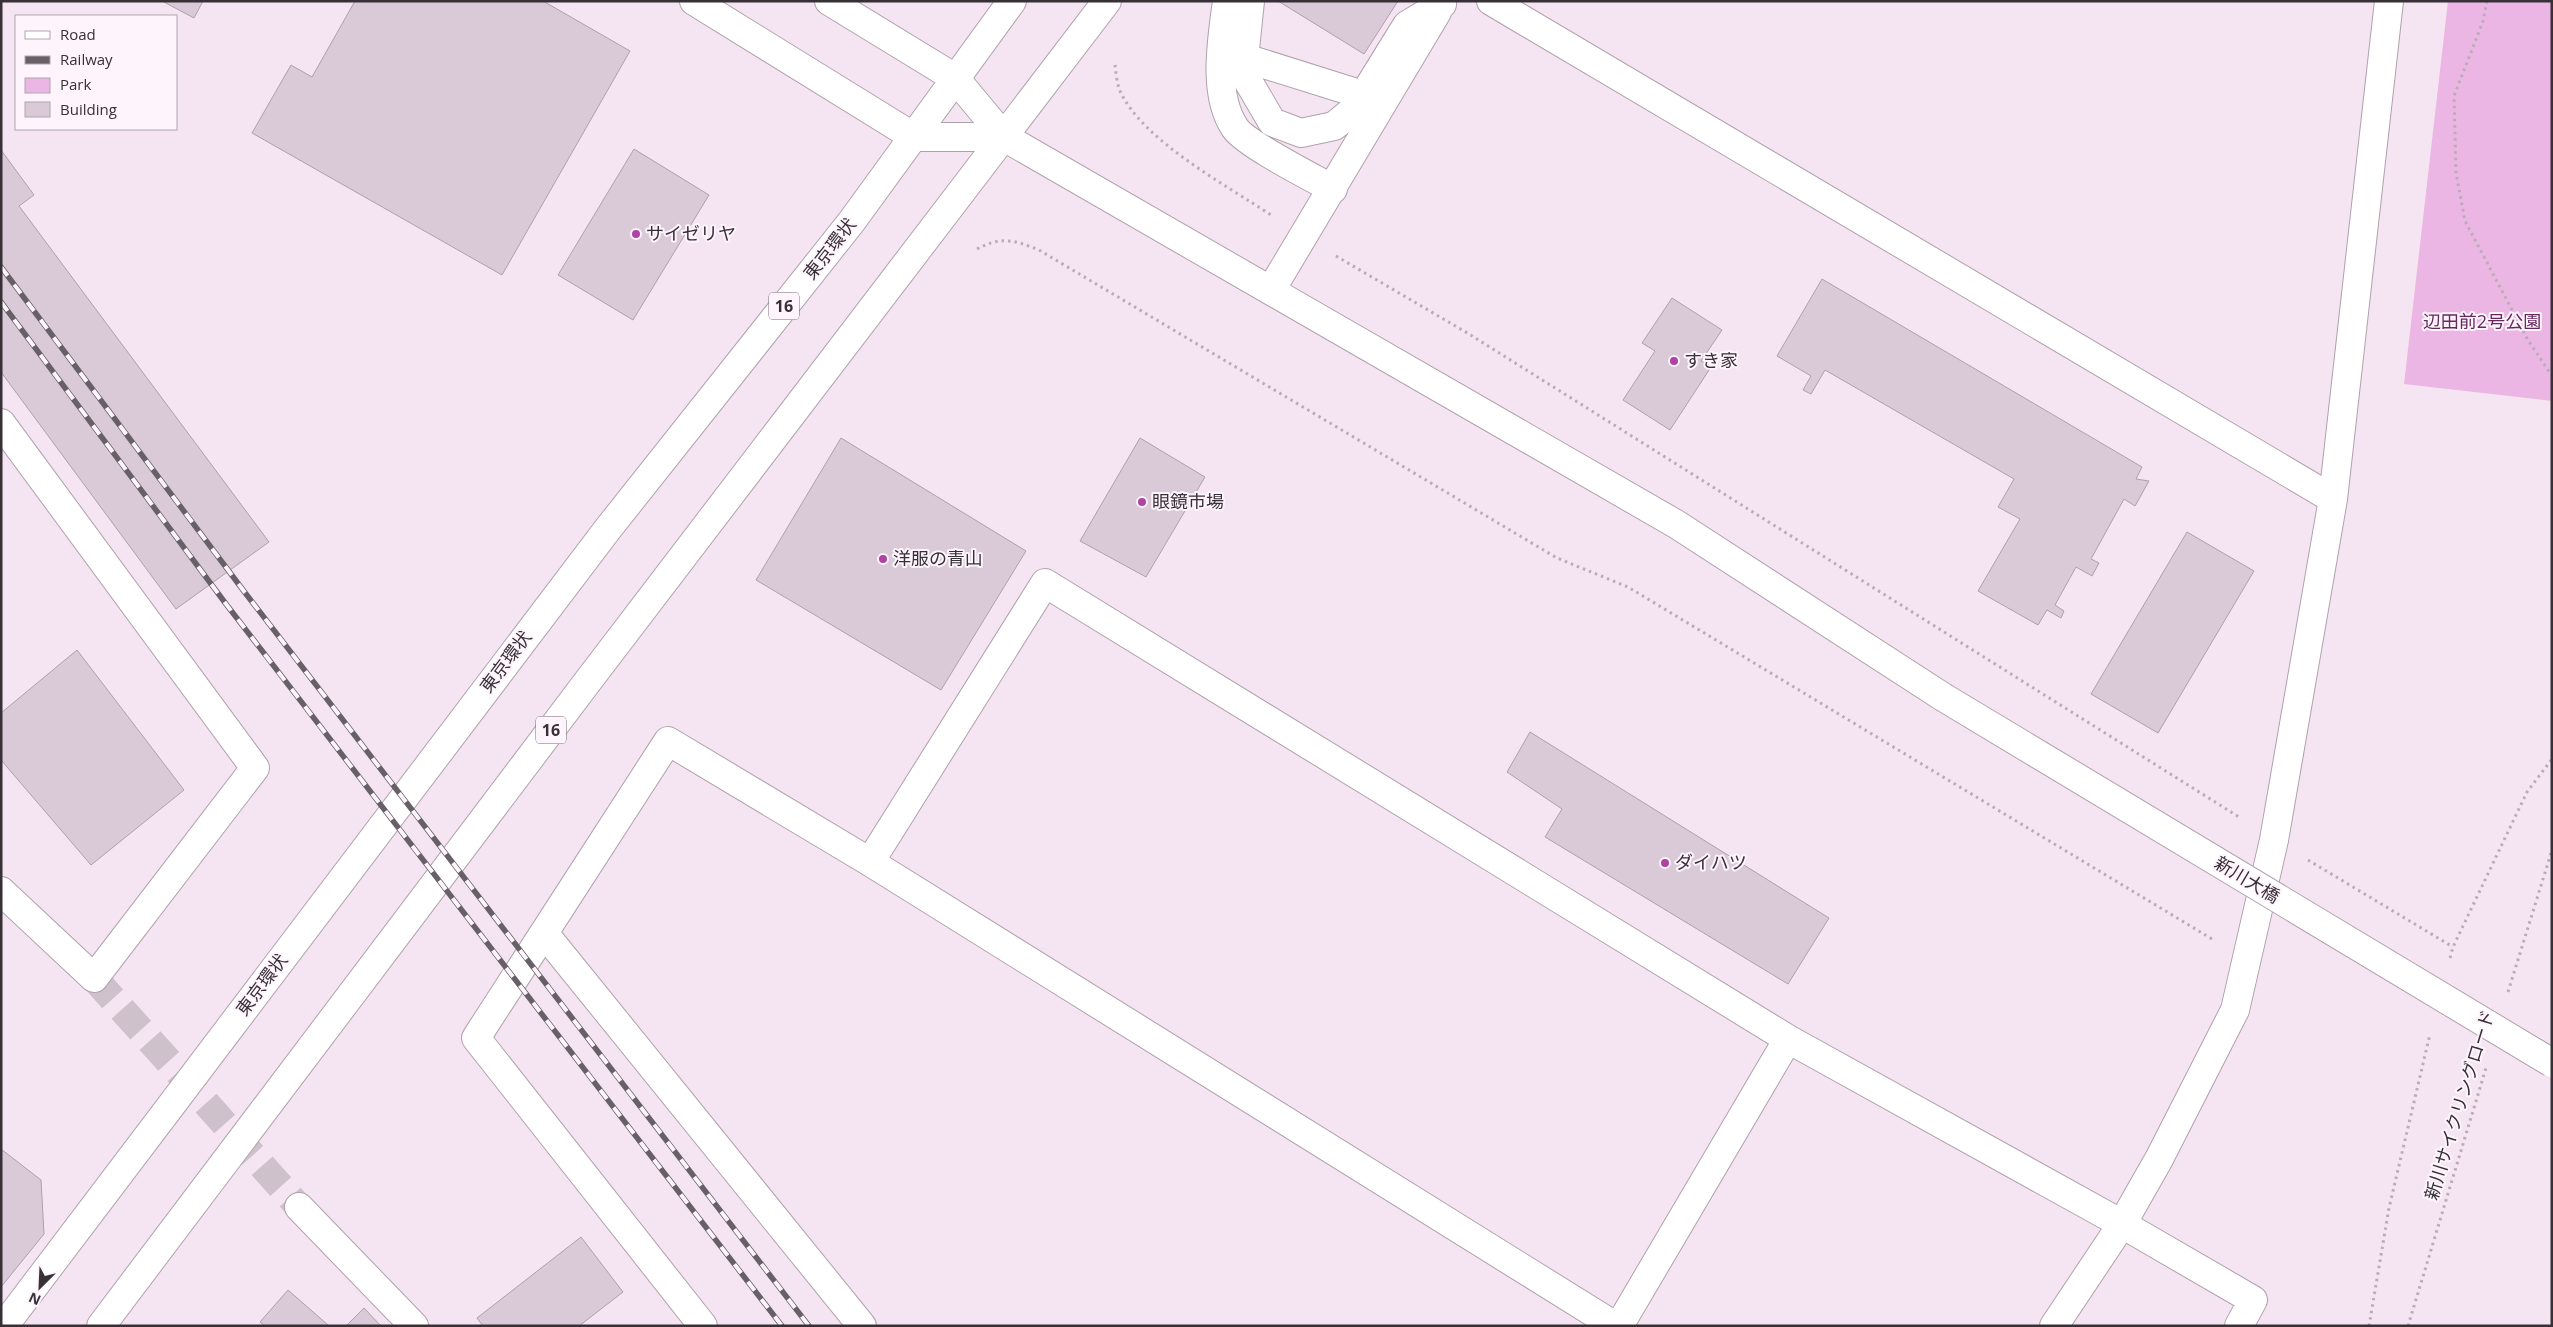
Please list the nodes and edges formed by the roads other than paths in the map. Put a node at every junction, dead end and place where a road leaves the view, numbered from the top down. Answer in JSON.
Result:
{"nodes":[{"id":1,"x":694,"y":1,"type":"edge"},
{"id":2,"x":829,"y":1,"type":"edge"},
{"id":3,"x":1012,"y":1,"type":"edge"},
{"id":4,"x":1107,"y":1,"type":"edge"},
{"id":5,"x":1227,"y":1,"type":"edge"},
{"id":6,"x":1250,"y":1,"type":"edge"},
{"id":7,"x":1491,"y":1,"type":"edge"},
{"id":8,"x":2388,"y":1,"type":"edge"},
{"id":9,"x":1443,"y":2,"type":"edge"},
{"id":10,"x":1245,"y":58,"type":"junction"},
{"id":11,"x":955,"y":78,"type":"junction"},
{"id":12,"x":1363,"y":95,"type":"junction"},
{"id":13,"x":914,"y":137,"type":"junction"},
{"id":14,"x":1004,"y":137,"type":"junction"},
{"id":15,"x":1333,"y":188,"type":"junction"},
{"id":16,"x":1271,"y":290,"type":"junction"},
{"id":17,"x":1,"y":423,"type":"edge"},
{"id":18,"x":2333,"y":499,"type":"junction"},
{"id":19,"x":870,"y":862,"type":"junction"},
{"id":20,"x":1,"y":891,"type":"edge"},
{"id":21,"x":544,"y":933,"type":"junction"},
{"id":22,"x":1788,"y":1038,"type":"junction"},
{"id":23,"x":2552,"y":1062,"type":"edge"},
{"id":24,"x":299,"y":1206,"type":"tunnel mouth"},
{"id":25,"x":2122,"y":1224,"type":"junction"},
{"id":26,"x":4,"y":1326,"type":"edge"},
{"id":27,"x":102,"y":1326,"type":"edge"},
{"id":28,"x":414,"y":1326,"type":"edge"},
{"id":29,"x":703,"y":1326,"type":"edge"},
{"id":30,"x":862,"y":1326,"type":"edge"},
{"id":31,"x":1615,"y":1326,"type":"edge"},
{"id":32,"x":1619,"y":1326,"type":"edge"},
{"id":33,"x":2054,"y":1326,"type":"edge"},
{"id":34,"x":2239,"y":1326,"type":"edge"}],
"edges":[{"from":1,"to":13,"type":"main road"},
{"from":2,"to":11,"type":"main road"},
{"from":3,"to":11,"type":"main road","name":"東京環状","number":"16"},
{"from":4,"to":14,"type":"main road","number":"16"},
{"from":5,"to":15,"type":"main road"},
{"from":6,"to":10,"type":"main road"},
{"from":7,"to":18,"type":"main road"},
{"from":8,"to":18,"type":"main road"},
{"from":9,"to":12,"type":"main road"},
{"from":9,"to":15,"type":"main road"},
{"from":10,"to":12,"type":"main road"},
{"from":10,"to":12,"type":"main road"},
{"from":11,"to":13,"type":"main road","name":"東京環状","number":"16"},
{"from":11,"to":14,"type":"main road"},
{"from":13,"to":14,"type":"main road"},
{"from":13,"to":26,"type":"main road","name":"東京環状","number":"16"},
{"from":14,"to":16,"type":"main road","name":"新川大橋"},
{"from":14,"to":27,"type":"main road","number":"16"},
{"from":15,"to":16,"type":"main road"},
{"from":16,"to":23,"type":"main road","name":"新川大橋","bridge":true},
{"from":17,"to":20,"type":"main road"},
{"from":18,"to":25,"type":"main road"},
{"from":19,"to":21,"type":"main road"},
{"from":19,"to":22,"type":"main road"},
{"from":19,"to":31,"type":"main road"},
{"from":21,"to":29,"type":"main road"},
{"from":21,"to":30,"type":"main road"},
{"from":22,"to":25,"type":"main road"},
{"from":22,"to":32,"type":"main road"},
{"from":24,"to":28,"type":"main road"},
{"from":25,"to":33,"type":"main road"},
{"from":25,"to":34,"type":"main road"}]}
